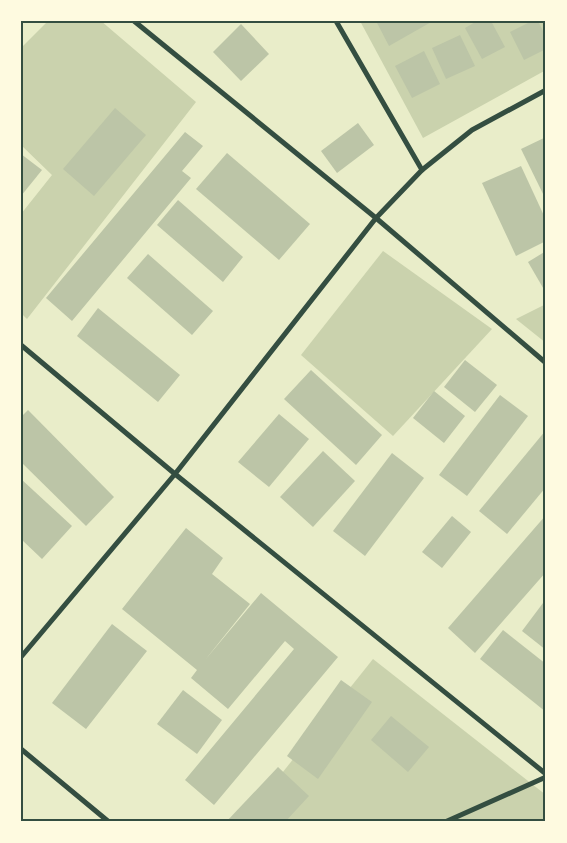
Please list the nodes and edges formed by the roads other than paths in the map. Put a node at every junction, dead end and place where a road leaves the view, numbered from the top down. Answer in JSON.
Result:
{"nodes":[{"id":1,"x":134,"y":21,"type":"edge"},
{"id":2,"x":336,"y":21,"type":"edge"},
{"id":3,"x":546,"y":90,"type":"edge"},
{"id":4,"x":422,"y":170,"type":"junction"},
{"id":5,"x":376,"y":218,"type":"junction"},
{"id":6,"x":21,"y":345,"type":"edge"},
{"id":7,"x":546,"y":363,"type":"edge"},
{"id":8,"x":175,"y":474,"type":"junction"},
{"id":9,"x":21,"y":657,"type":"edge"},
{"id":10,"x":21,"y":749,"type":"edge"},
{"id":11,"x":546,"y":775,"type":"edge"},
{"id":12,"x":109,"y":822,"type":"edge"},
{"id":13,"x":445,"y":822,"type":"edge"}],
"edges":[{"from":1,"to":5,"type":"street"},
{"from":2,"to":4,"type":"street"},
{"from":3,"to":4,"type":"street"},
{"from":4,"to":5,"type":"street"},
{"from":5,"to":7,"type":"street"},
{"from":5,"to":8,"type":"street"},
{"from":6,"to":8,"type":"street"},
{"from":8,"to":9,"type":"street"},
{"from":8,"to":11,"type":"street"},
{"from":10,"to":12,"type":"street"},
{"from":11,"to":13,"type":"street"}]}
